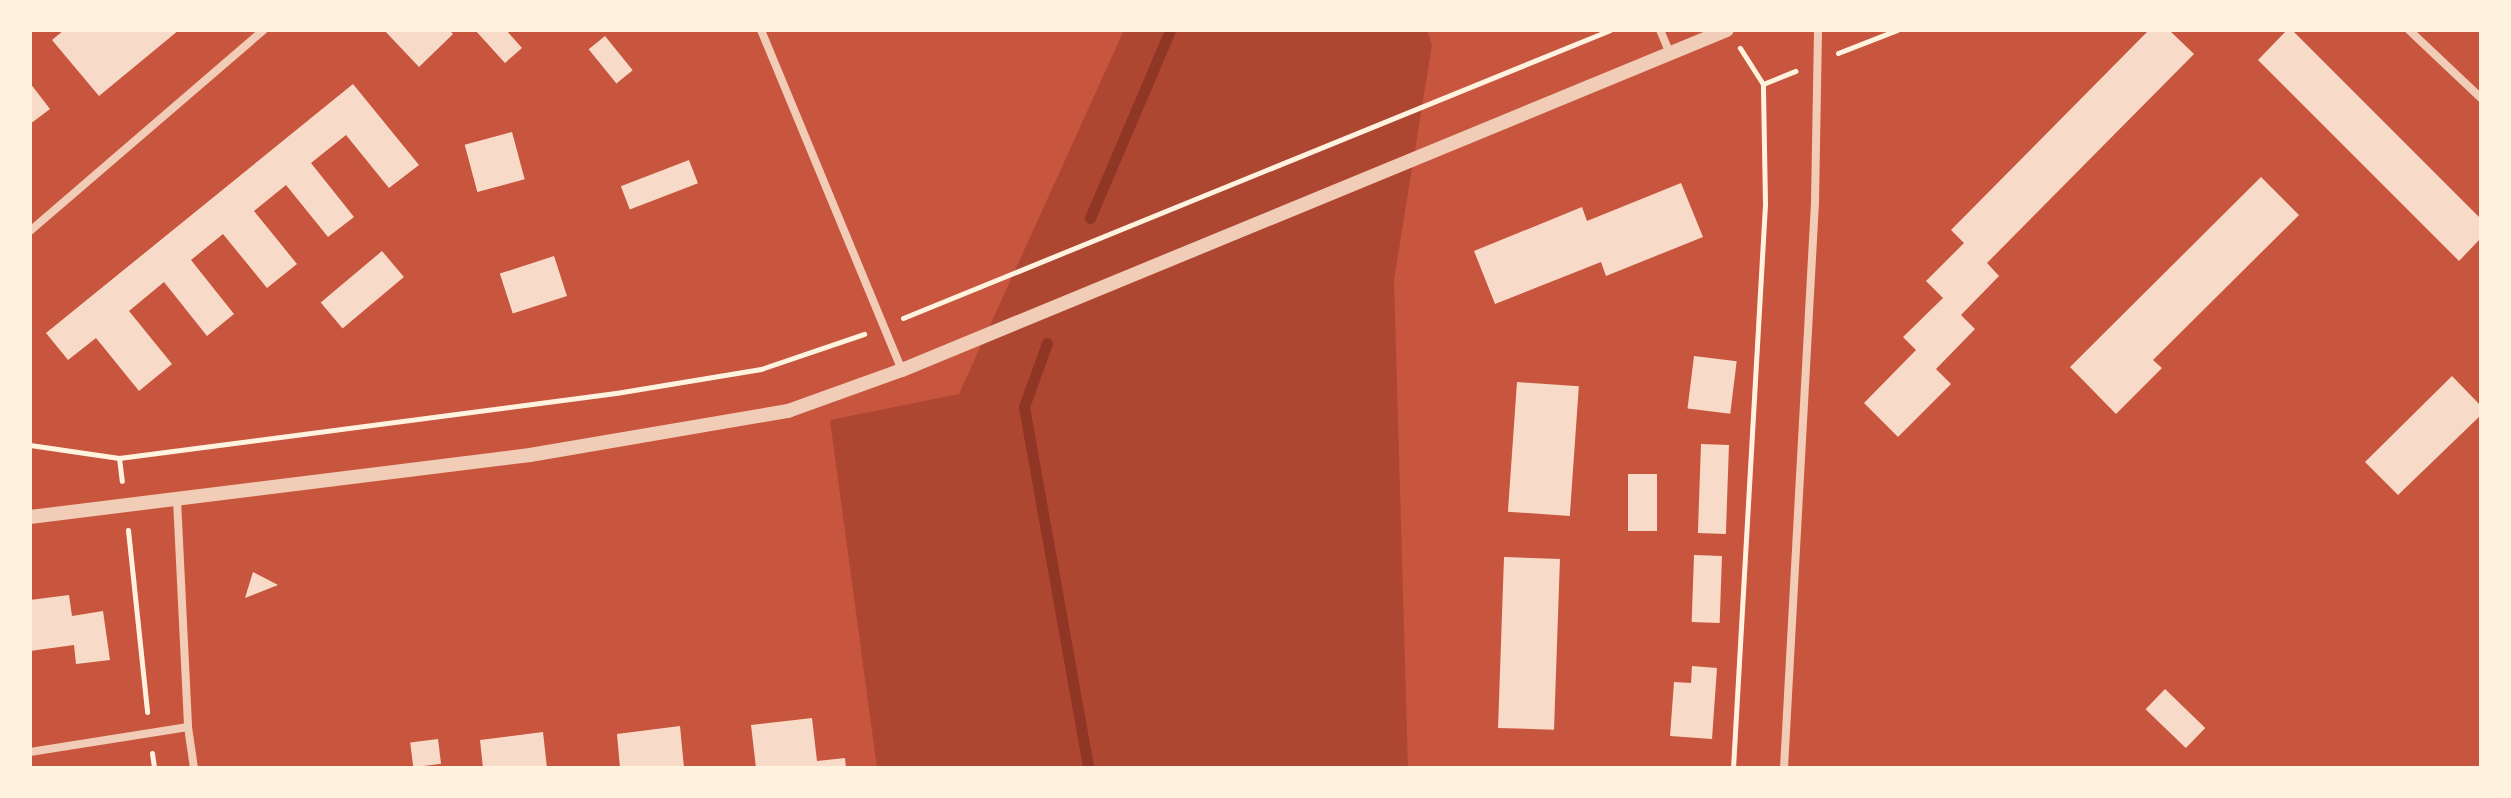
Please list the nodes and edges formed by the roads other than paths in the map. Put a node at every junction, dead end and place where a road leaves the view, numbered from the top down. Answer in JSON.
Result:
{"nodes":[{"id":1,"x":264,"y":30,"type":"edge"},
{"id":2,"x":761,"y":30,"type":"edge"},
{"id":3,"x":1660,"y":30,"type":"edge"},
{"id":4,"x":1727,"y":30,"type":"edge"},
{"id":5,"x":1818,"y":30,"type":"edge"},
{"id":6,"x":2409,"y":30,"type":"edge"},
{"id":7,"x":1670,"y":54,"type":"junction"},
{"id":8,"x":2481,"y":98,"type":"edge"},
{"id":9,"x":30,"y":231,"type":"edge"},
{"id":10,"x":902,"y":370,"type":"junction"},
{"id":11,"x":177,"y":500,"type":"junction"},
{"id":12,"x":30,"y":517,"type":"edge"},
{"id":13,"x":188,"y":727,"type":"junction"},
{"id":14,"x":30,"y":752,"type":"edge"},
{"id":15,"x":194,"y":768,"type":"edge"},
{"id":16,"x":1784,"y":768,"type":"edge"}],
"edges":[{"from":1,"to":9,"type":"street"},
{"from":2,"to":10,"type":"street"},
{"from":3,"to":7,"type":"street"},
{"from":4,"to":7,"type":"street"},
{"from":5,"to":16,"type":"street"},
{"from":6,"to":8,"type":"street"},
{"from":7,"to":10,"type":"street"},
{"from":10,"to":11,"type":"street"},
{"from":11,"to":12,"type":"street"},
{"from":11,"to":13,"type":"street"},
{"from":13,"to":14,"type":"street"},
{"from":13,"to":15,"type":"street"}]}
